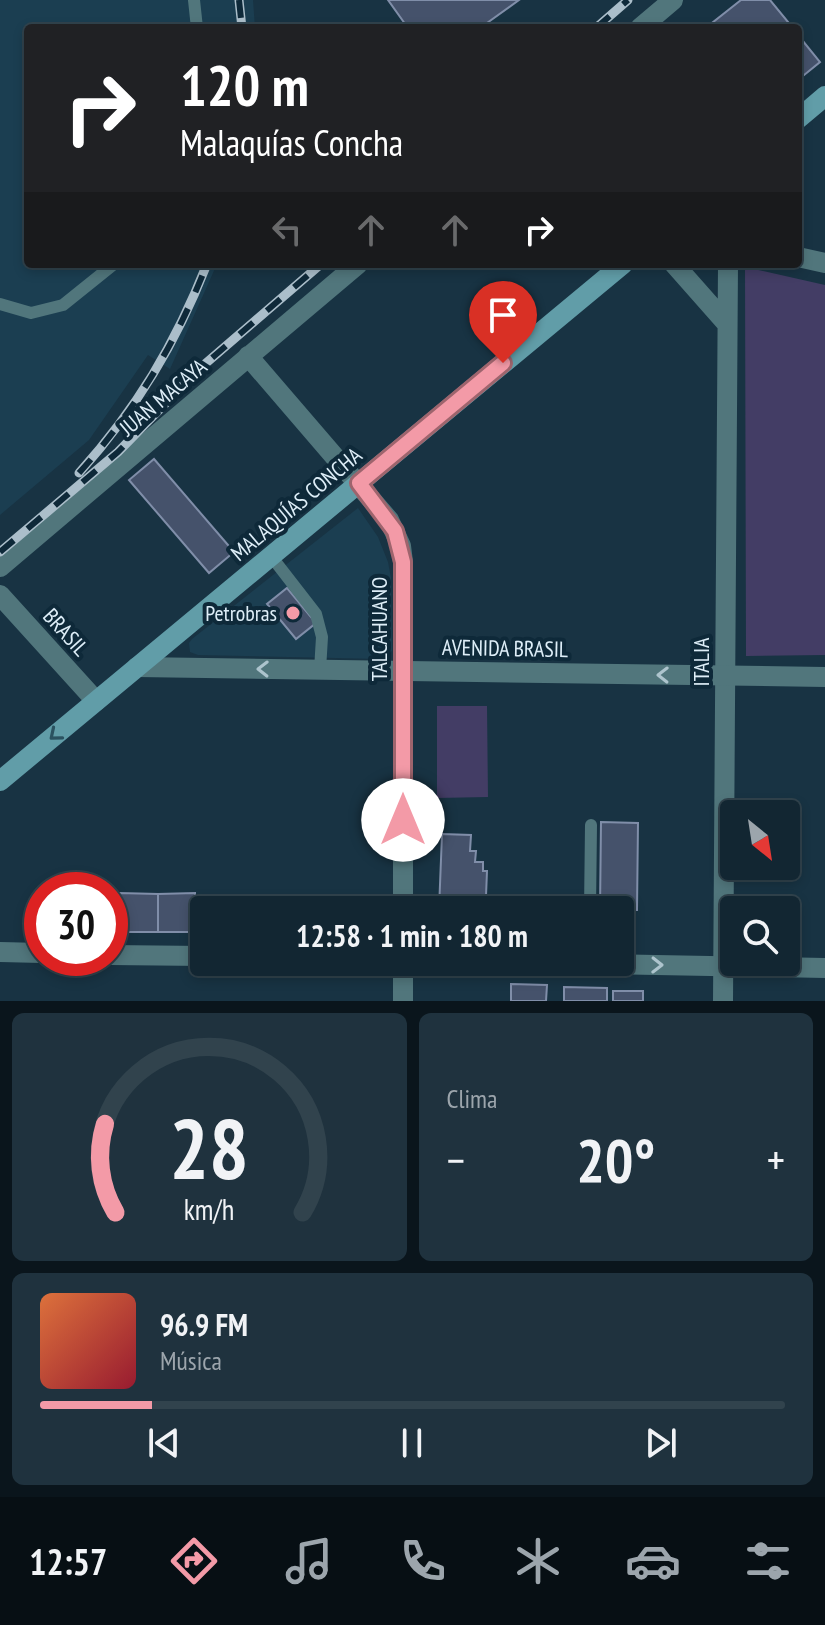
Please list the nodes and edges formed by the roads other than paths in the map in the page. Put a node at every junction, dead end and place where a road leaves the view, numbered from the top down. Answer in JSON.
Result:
{"nodes":[{"id":1,"x":194,"y":0,"type":"edge"},
{"id":2,"x":673,"y":0,"type":"edge"},
{"id":3,"x":197,"y":24,"type":"edge"},
{"id":4,"x":645,"y":24,"type":"edge"},
{"id":5,"x":825,"y":96,"type":"edge"},
{"id":6,"x":802,"y":116,"type":"edge"},
{"id":7,"x":802,"y":258,"type":"edge"},
{"id":8,"x":825,"y":263,"type":"edge"},
{"id":9,"x":109,"y":268,"type":"edge"},
{"id":10,"x":353,"y":268,"type":"edge"},
{"id":11,"x":618,"y":268,"type":"edge"},
{"id":12,"x":678,"y":268,"type":"edge"},
{"id":13,"x":728,"y":268,"type":"edge"},
{"id":14,"x":0,"y":304,"type":"edge"},
{"id":15,"x":727,"y":324,"type":"junction"},
{"id":16,"x":248,"y":356,"type":"junction"},
{"id":17,"x":359,"y":483,"type":"junction"},
{"id":18,"x":271,"y":556,"type":"junction"},
{"id":19,"x":0,"y":567,"type":"edge"},
{"id":20,"x":0,"y":595,"type":"edge"},
{"id":21,"x":137,"y":667,"type":"junction"},
{"id":22,"x":320,"y":670,"type":"junction"},
{"id":23,"x":403,"y":671,"type":"junction"},
{"id":24,"x":725,"y":676,"type":"junction"},
{"id":25,"x":825,"y":677,"type":"edge"},
{"id":26,"x":96,"y":701,"type":"junction"},
{"id":27,"x":0,"y":781,"type":"edge"},
{"id":28,"x":591,"y":825,"type":"dead end"},
{"id":29,"x":403,"y":896,"type":"edge"},
{"id":30,"x":590,"y":896,"type":"edge"},
{"id":31,"x":723,"y":896,"type":"edge"},
{"id":32,"x":0,"y":952,"type":"edge"},
{"id":33,"x":24,"y":953,"type":"edge"},
{"id":34,"x":128,"y":955,"type":"edge"},
{"id":35,"x":190,"y":956,"type":"edge"},
{"id":36,"x":634,"y":964,"type":"edge"},
{"id":37,"x":720,"y":966,"type":"edge"},
{"id":38,"x":800,"y":968,"type":"edge"},
{"id":39,"x":825,"y":968,"type":"edge"},
{"id":40,"x":403,"y":976,"type":"edge"},
{"id":41,"x":723,"y":976,"type":"edge"},
{"id":42,"x":403,"y":1001,"type":"edge"},
{"id":43,"x":723,"y":1001,"type":"edge"}],
"edges":[{"from":1,"to":3,"type":"lane"},
{"from":2,"to":4,"type":"street"},
{"from":5,"to":6,"type":"main road"},
{"from":7,"to":8,"type":"street"},
{"from":9,"to":14,"type":"lane"},
{"from":10,"to":16,"type":"street","name":"JUAN MACAYA"},
{"from":11,"to":17,"type":"main road","name":"MALAQUÍAS CONCHA"},
{"from":12,"to":15,"type":"street"},
{"from":13,"to":15,"type":"street","name":"ITALIA"},
{"from":15,"to":24,"type":"street","name":"ITALIA"},
{"from":16,"to":17,"type":"street","name":"TALCAHUANO"},
{"from":16,"to":19,"type":"street","name":"JUAN MACAYA"},
{"from":17,"to":18,"type":"main road","name":"MALAQUÍAS CONCHA"},
{"from":17,"to":23,"type":"street","name":"TALCAHUANO"},
{"from":18,"to":21,"type":"main road","name":"MALAQUÍAS CONCHA"},
{"from":18,"to":22,"type":"lane"},
{"from":20,"to":26,"type":"street","name":"BRASIL"},
{"from":22,"to":21,"type":"street","name":"AVENIDA BRASIL","one_way":true},
{"from":21,"to":26,"type":"main road","name":"MALAQUÍAS CONCHA"},
{"from":22,"to":23,"type":"street","name":"AVENIDA BRASIL"},
{"from":24,"to":23,"type":"street","name":"AVENIDA BRASIL","one_way":true},
{"from":23,"to":29,"type":"street","name":"TALCAHUANO"},
{"from":24,"to":25,"type":"street","name":"AVENIDA BRASIL"},
{"from":24,"to":31,"type":"street","name":"ITALIA"},
{"from":26,"to":27,"type":"main road","name":"MALAQUÍAS CONCHA","one_way":true},
{"from":28,"to":30,"type":"lane"},
{"from":32,"to":33,"type":"street"},
{"from":34,"to":35,"type":"street"},
{"from":36,"to":37,"type":"street","one_way":true},
{"from":38,"to":39,"type":"street"},
{"from":40,"to":42,"type":"street"},
{"from":41,"to":43,"type":"street","name":"ITALIA"}]}
